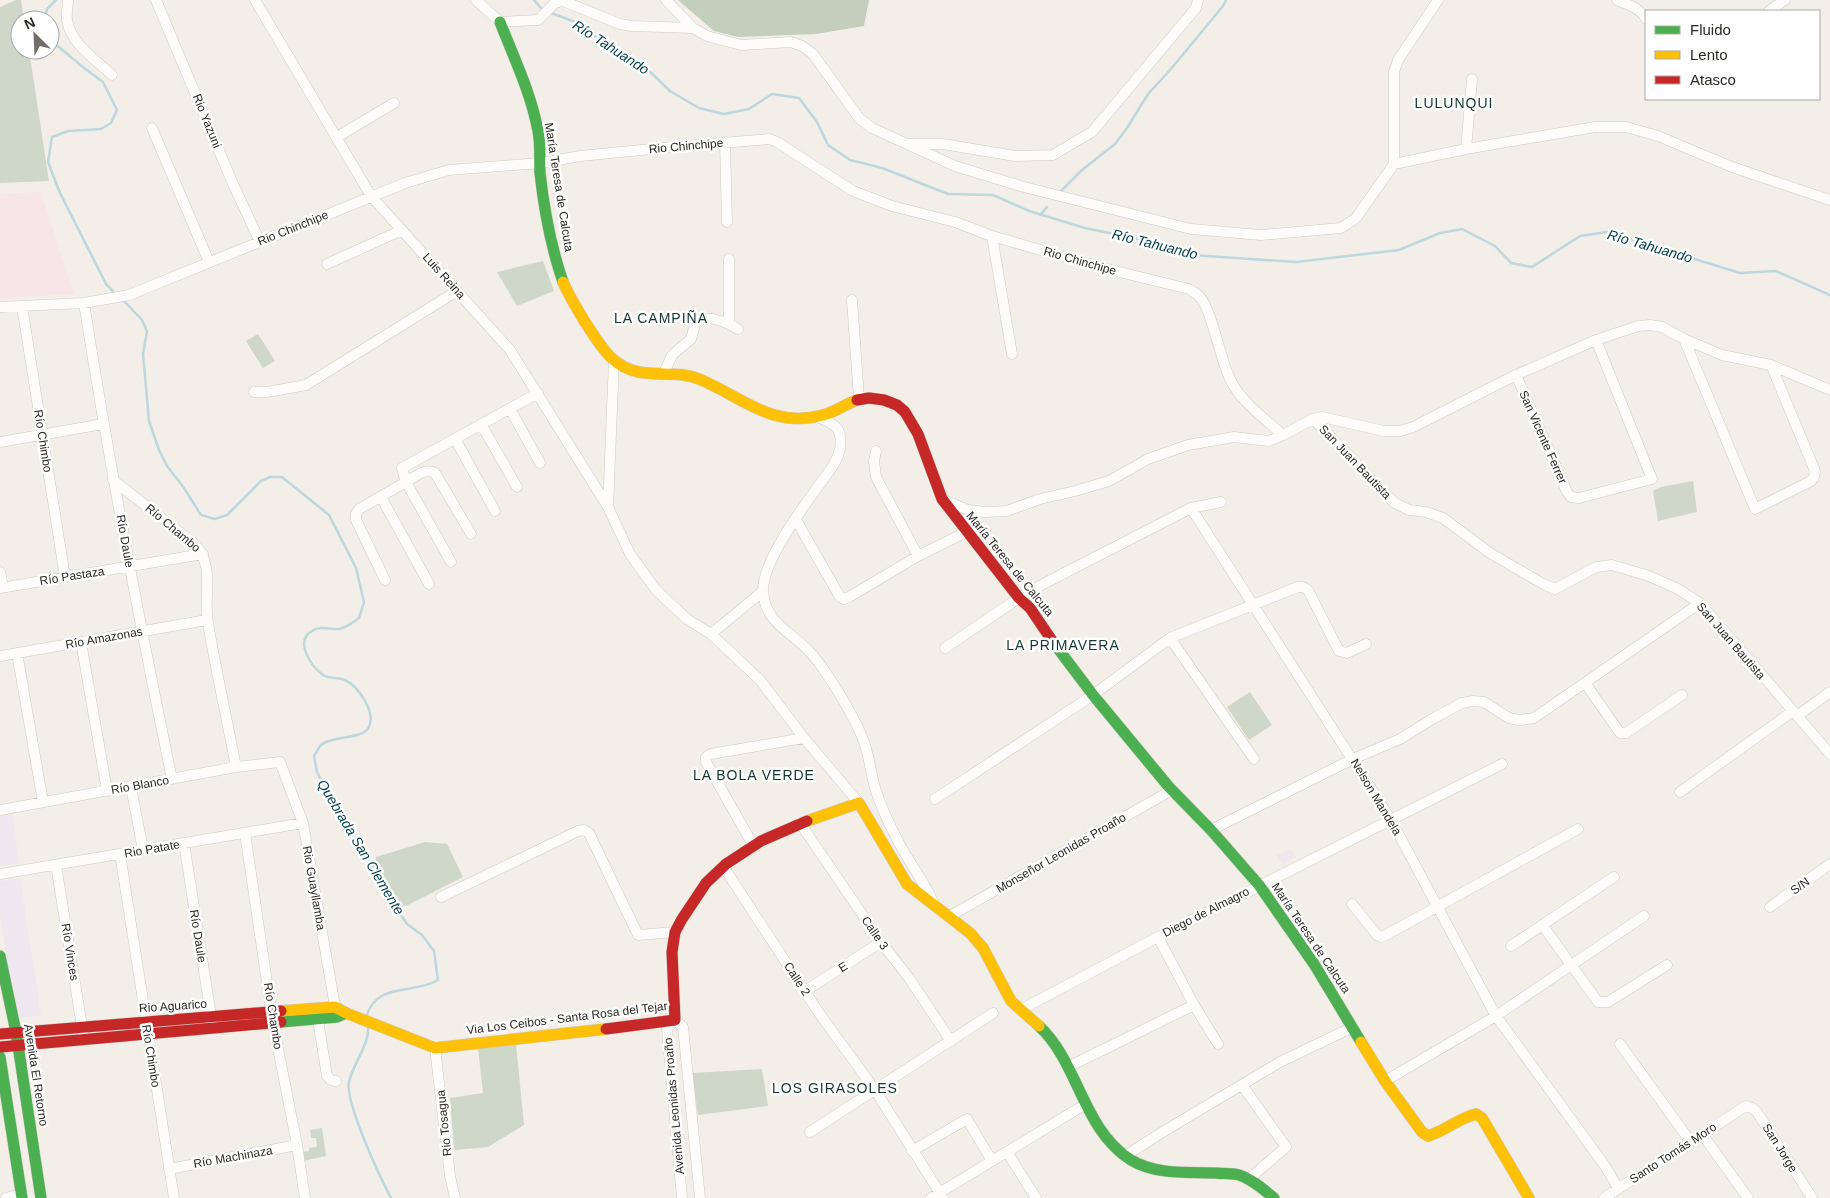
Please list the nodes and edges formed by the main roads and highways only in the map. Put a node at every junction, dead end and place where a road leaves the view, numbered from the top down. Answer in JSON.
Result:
{"nodes":[{"id":1,"x":500,"y":22,"type":"road end"},
{"id":2,"x":0,"y":956,"type":"edge"},
{"id":3,"x":342,"y":1013,"type":"joint"},
{"id":4,"x":212,"y":1022,"type":"junction"},
{"id":5,"x":16,"y":1032,"type":"junction"},
{"id":6,"x":0,"y":1034,"type":"edge"},
{"id":7,"x":17,"y":1045,"type":"junction"},
{"id":8,"x":0,"y":1047,"type":"edge"},
{"id":9,"x":0,"y":1057,"type":"edge"},
{"id":10,"x":21,"y":1196,"type":"edge"},
{"id":11,"x":41,"y":1198,"type":"edge"},
{"id":12,"x":1274,"y":1198,"type":"edge"},
{"id":13,"x":1529,"y":1198,"type":"edge"}],
"edges":[{"from":1,"to":13,"type":"main road","name":"María Teresa de Calcuta"},
{"from":2,"to":5,"type":"main road","name":"Avenida El Retorno"},
{"from":3,"to":4,"type":"main road","name":"Rio Aguarico"},
{"from":3,"to":12,"type":"main road","name":"Via Los Ceibos - Santa Rosa del Tejar"},
{"from":4,"to":5,"type":"main road","name":"Rio Aguarico"},
{"from":4,"to":7,"type":"main road","name":"Rio Aguarico"},
{"from":5,"to":6,"type":"main road","name":"Rio Aguarico"},
{"from":5,"to":7,"type":"main road","name":"Avenida El Retorno"},
{"from":7,"to":8,"type":"main road","name":"Rio Aguarico"},
{"from":7,"to":11,"type":"main road","name":"Avenida El Retorno"},
{"from":9,"to":10,"type":"main road"}]}
